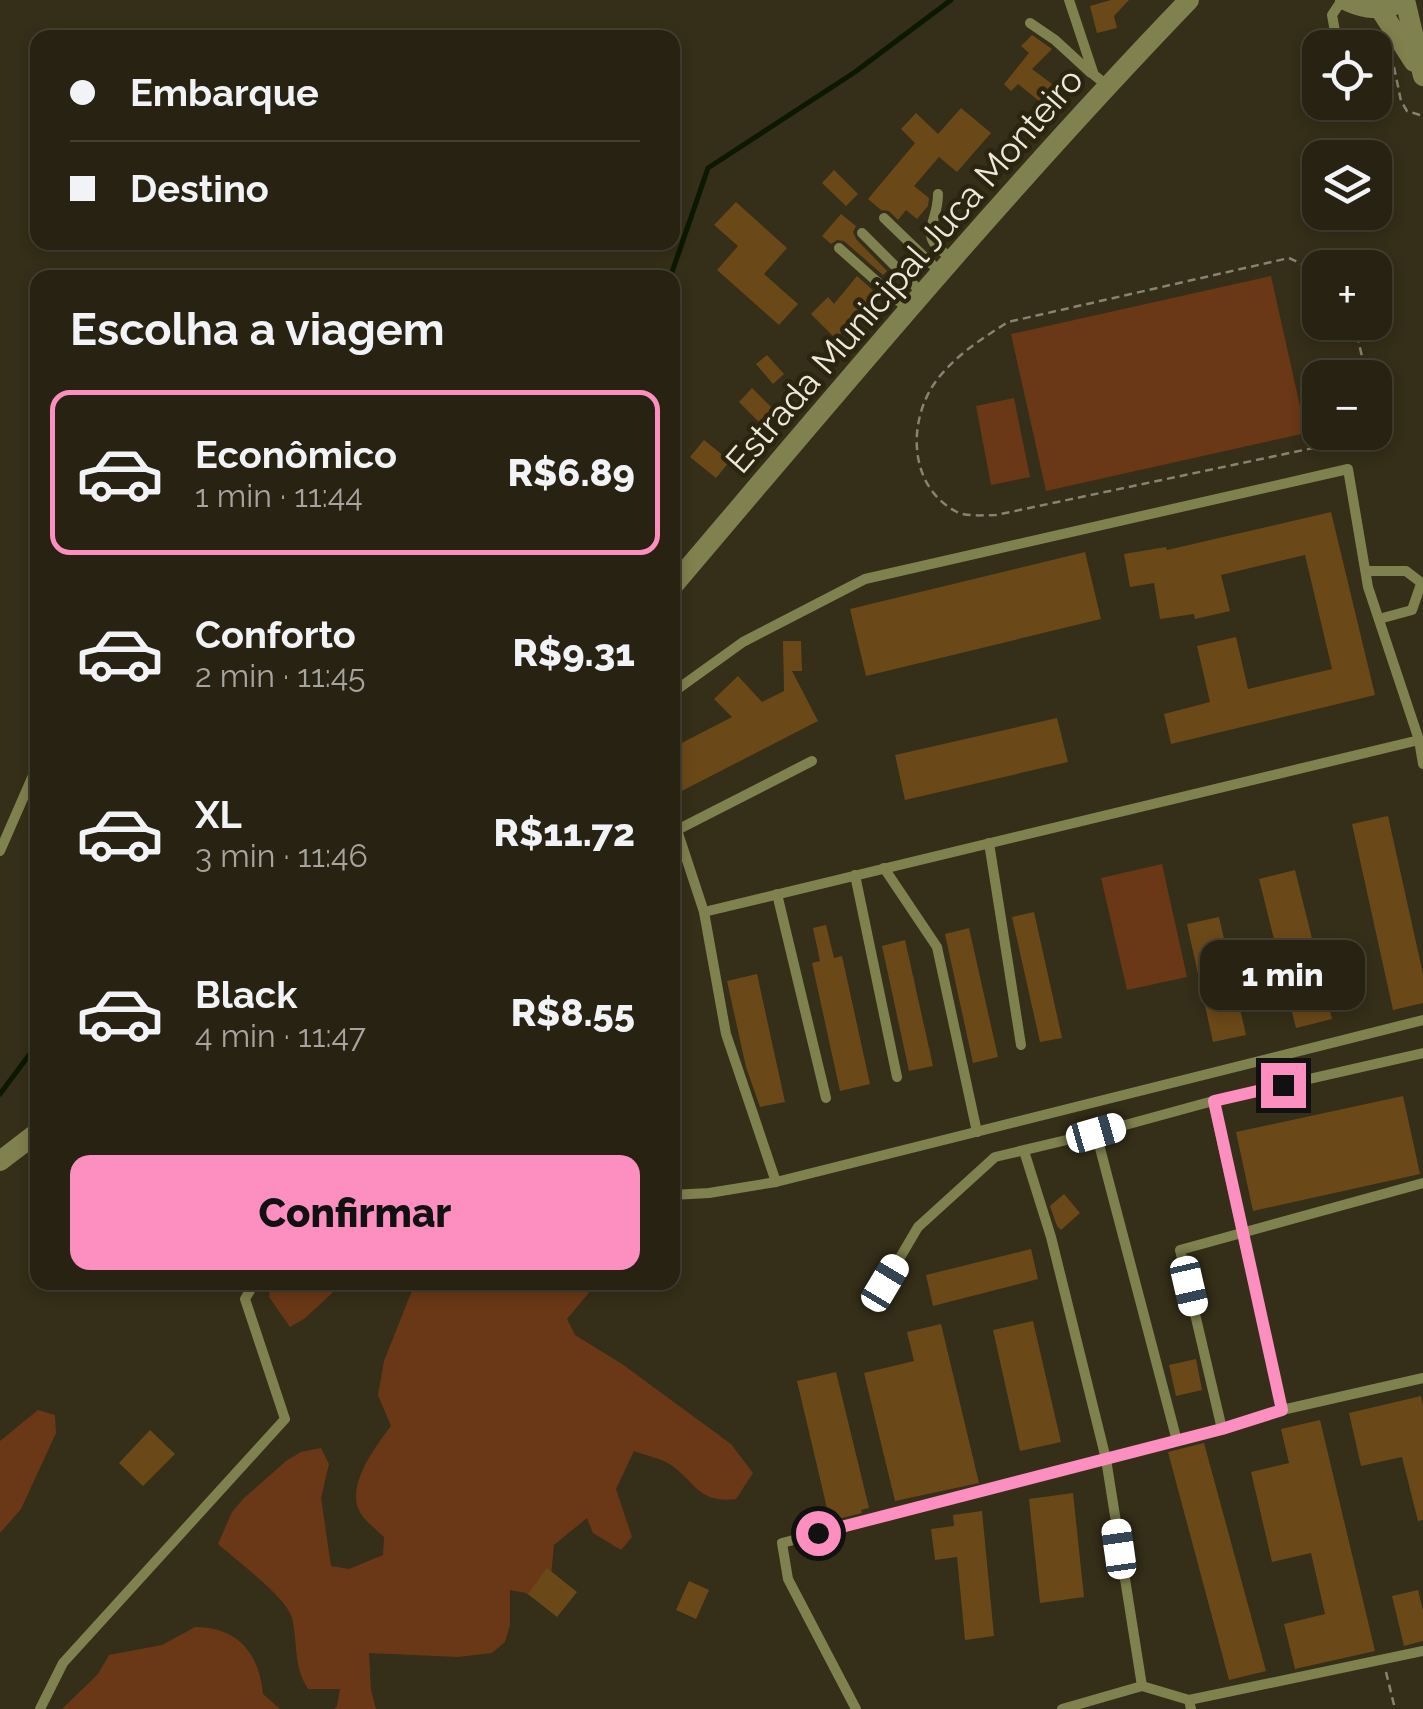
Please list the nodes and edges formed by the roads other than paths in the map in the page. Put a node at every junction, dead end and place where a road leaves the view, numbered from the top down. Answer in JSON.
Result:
{"nodes":[{"id":1,"x":1068,"y":0,"type":"edge"},
{"id":2,"x":1189,"y":0,"type":"edge"},
{"id":3,"x":1344,"y":0,"type":"edge"},
{"id":4,"x":1405,"y":0,"type":"edge"},
{"id":5,"x":1380,"y":9,"type":"junction"},
{"id":6,"x":1030,"y":23,"type":"dead end"},
{"id":7,"x":1335,"y":30,"type":"edge"},
{"id":8,"x":1422,"y":74,"type":"edge"},
{"id":9,"x":1100,"y":80,"type":"junction"},
{"id":10,"x":938,"y":194,"type":"dead end"},
{"id":11,"x":884,"y":218,"type":"dead end"},
{"id":12,"x":862,"y":234,"type":"dead end"},
{"id":13,"x":839,"y":248,"type":"dead end"},
{"id":14,"x":946,"y":265,"type":"junction"},
{"id":15,"x":922,"y":292,"type":"junction"},
{"id":16,"x":909,"y":310,"type":"junction"},
{"id":17,"x":1366,"y":571,"type":"junction"},
{"id":18,"x":680,"y":578,"type":"edge"},
{"id":19,"x":1422,"y":584,"type":"edge"},
{"id":20,"x":1379,"y":620,"type":"junction"},
{"id":21,"x":680,"y":687,"type":"edge"},
{"id":22,"x":1419,"y":740,"type":"junction"},
{"id":23,"x":812,"y":761,"type":"dead end"},
{"id":24,"x":1423,"y":764,"type":"edge"},
{"id":25,"x":30,"y":782,"type":"edge"},
{"id":26,"x":680,"y":828,"type":"edge"},
{"id":27,"x":680,"y":839,"type":"edge"},
{"id":28,"x":989,"y":843,"type":"junction"},
{"id":29,"x":0,"y":851,"type":"edge"},
{"id":30,"x":884,"y":868,"type":"junction"},
{"id":31,"x":856,"y":875,"type":"junction"},
{"id":32,"x":777,"y":894,"type":"junction"},
{"id":33,"x":704,"y":912,"type":"junction"},
{"id":34,"x":1423,"y":1020,"type":"edge"},
{"id":35,"x":1021,"y":1045,"type":"dead end"},
{"id":36,"x":1423,"y":1053,"type":"edge"},
{"id":37,"x":897,"y":1077,"type":"dead end"},
{"id":38,"x":826,"y":1098,"type":"dead end"},
{"id":39,"x":1214,"y":1101,"type":"junction"},
{"id":40,"x":978,"y":1132,"type":"junction"},
{"id":41,"x":1096,"y":1133,"type":"junction"},
{"id":42,"x":30,"y":1138,"type":"edge"},
{"id":43,"x":1024,"y":1151,"type":"junction"},
{"id":44,"x":0,"y":1161,"type":"edge"},
{"id":45,"x":776,"y":1182,"type":"junction"},
{"id":46,"x":1423,"y":1183,"type":"edge"},
{"id":47,"x":680,"y":1194,"type":"edge"},
{"id":48,"x":1242,"y":1232,"type":"junction"},
{"id":49,"x":885,"y":1283,"type":"dead end"},
{"id":50,"x":250,"y":1290,"type":"edge"},
{"id":51,"x":1423,"y":1378,"type":"edge"},
{"id":52,"x":1282,"y":1410,"type":"junction"},
{"id":53,"x":1222,"y":1429,"type":"junction"},
{"id":54,"x":1177,"y":1441,"type":"junction"},
{"id":55,"x":1106,"y":1459,"type":"junction"},
{"id":56,"x":1423,"y":1651,"type":"edge"},
{"id":57,"x":1142,"y":1686,"type":"junction"},
{"id":58,"x":1190,"y":1705,"type":"edge"},
{"id":59,"x":1068,"y":1708,"type":"edge"},
{"id":60,"x":40,"y":1709,"type":"edge"},
{"id":61,"x":856,"y":1709,"type":"edge"}],
"edges":[{"from":1,"to":9,"type":"lane"},
{"from":2,"to":9,"type":"street","name":"Estrada Municipal Juca Monteiro"},
{"from":3,"to":5,"type":"street"},
{"from":3,"to":7,"type":"lane"},
{"from":4,"to":5,"type":"street"},
{"from":4,"to":8,"type":"street"},
{"from":5,"to":8,"type":"street"},
{"from":6,"to":9,"type":"lane"},
{"from":9,"to":14,"type":"street","name":"Estrada Municipal Juca Monteiro"},
{"from":10,"to":14,"type":"lane"},
{"from":11,"to":14,"type":"lane"},
{"from":12,"to":15,"type":"lane"},
{"from":13,"to":16,"type":"lane"},
{"from":14,"to":15,"type":"street","name":"Estrada Municipal Juca Monteiro"},
{"from":15,"to":16,"type":"street","name":"Estrada Municipal Juca Monteiro"},
{"from":16,"to":18,"type":"street","name":"Estrada Municipal Juca Monteiro"},
{"from":17,"to":19,"type":"lane"},
{"from":17,"to":20,"type":"lane"},
{"from":17,"to":21,"type":"lane"},
{"from":19,"to":20,"type":"lane"},
{"from":20,"to":22,"type":"lane"},
{"from":22,"to":24,"type":"lane"},
{"from":22,"to":28,"type":"lane"},
{"from":23,"to":26,"type":"lane"},
{"from":25,"to":29,"type":"lane"},
{"from":27,"to":33,"type":"lane"},
{"from":28,"to":30,"type":"lane"},
{"from":28,"to":35,"type":"lane"},
{"from":30,"to":31,"type":"lane"},
{"from":30,"to":40,"type":"lane"},
{"from":31,"to":32,"type":"lane"},
{"from":31,"to":37,"type":"lane"},
{"from":32,"to":33,"type":"lane"},
{"from":32,"to":38,"type":"lane"},
{"from":33,"to":45,"type":"lane"},
{"from":34,"to":40,"type":"lane"},
{"from":36,"to":39,"type":"lane"},
{"from":39,"to":41,"type":"lane"},
{"from":39,"to":48,"type":"lane"},
{"from":40,"to":45,"type":"lane"},
{"from":41,"to":43,"type":"lane"},
{"from":41,"to":54,"type":"lane"},
{"from":42,"to":44,"type":"street"},
{"from":43,"to":49,"type":"lane"},
{"from":43,"to":55,"type":"lane"},
{"from":45,"to":47,"type":"lane"},
{"from":46,"to":48,"type":"lane"},
{"from":48,"to":52,"type":"lane"},
{"from":48,"to":53,"type":"lane"},
{"from":50,"to":60,"type":"lane"},
{"from":51,"to":52,"type":"lane"},
{"from":52,"to":53,"type":"lane"},
{"from":53,"to":54,"type":"lane"},
{"from":54,"to":55,"type":"lane"},
{"from":55,"to":57,"type":"lane"},
{"from":55,"to":61,"type":"lane"},
{"from":56,"to":58,"type":"lane"},
{"from":57,"to":58,"type":"lane"},
{"from":57,"to":59,"type":"lane"}]}
